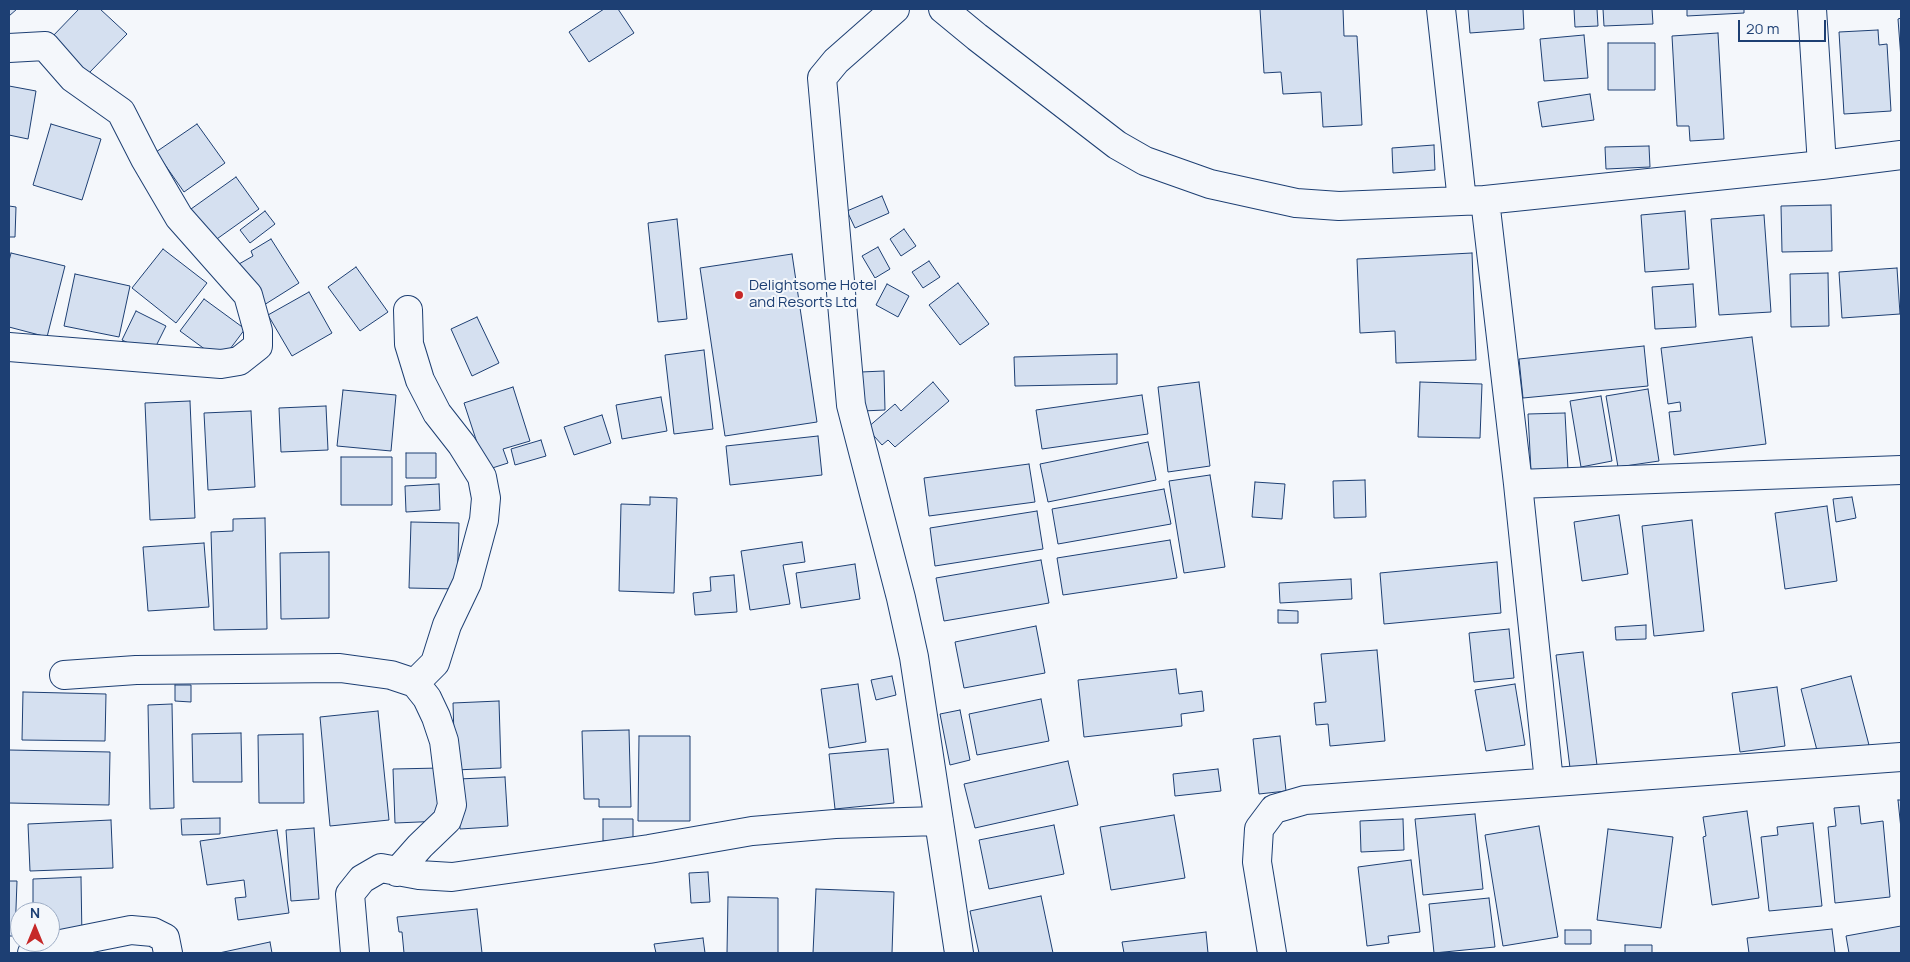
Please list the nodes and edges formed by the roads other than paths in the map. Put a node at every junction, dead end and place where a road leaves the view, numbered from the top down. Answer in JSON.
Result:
{"nodes":[{"id":1,"x":895,"y":9,"type":"edge"},
{"id":2,"x":943,"y":9,"type":"edge"},
{"id":3,"x":1440,"y":9,"type":"edge"},
{"id":4,"x":1812,"y":9,"type":"edge"},
{"id":5,"x":9,"y":48,"type":"edge"},
{"id":6,"x":1901,"y":155,"type":"edge"},
{"id":7,"x":1822,"y":165,"type":"junction"},
{"id":8,"x":1473,"y":201,"type":"junction"},
{"id":9,"x":408,"y":310,"type":"dead end"},
{"id":10,"x":9,"y":347,"type":"edge"},
{"id":11,"x":1901,"y":470,"type":"edge"},
{"id":12,"x":1518,"y":484,"type":"junction"},
{"id":13,"x":64,"y":675,"type":"dead end"},
{"id":14,"x":415,"y":683,"type":"junction"},
{"id":15,"x":1901,"y":757,"type":"edge"},
{"id":16,"x":1549,"y":782,"type":"junction"},
{"id":17,"x":939,"y":821,"type":"junction"},
{"id":18,"x":397,"y":872,"type":"junction"},
{"id":19,"x":32,"y":953,"type":"edge"},
{"id":20,"x":168,"y":953,"type":"edge"},
{"id":21,"x":355,"y":953,"type":"edge"},
{"id":22,"x":959,"y":953,"type":"edge"},
{"id":23,"x":1272,"y":953,"type":"edge"}],
"edges":[{"from":1,"to":17,"type":"street"},
{"from":2,"to":8,"type":"street"},
{"from":3,"to":8,"type":"street"},
{"from":4,"to":7,"type":"street"},
{"from":5,"to":10,"type":"street"},
{"from":6,"to":7,"type":"street"},
{"from":7,"to":8,"type":"street"},
{"from":8,"to":12,"type":"street"},
{"from":9,"to":14,"type":"street"},
{"from":11,"to":12,"type":"street"},
{"from":12,"to":16,"type":"street"},
{"from":13,"to":14,"type":"street"},
{"from":14,"to":18,"type":"street"},
{"from":15,"to":16,"type":"street"},
{"from":16,"to":23,"type":"street"},
{"from":17,"to":18,"type":"street"},
{"from":17,"to":22,"type":"street"},
{"from":18,"to":21,"type":"street"},
{"from":19,"to":20,"type":"street"}]}
